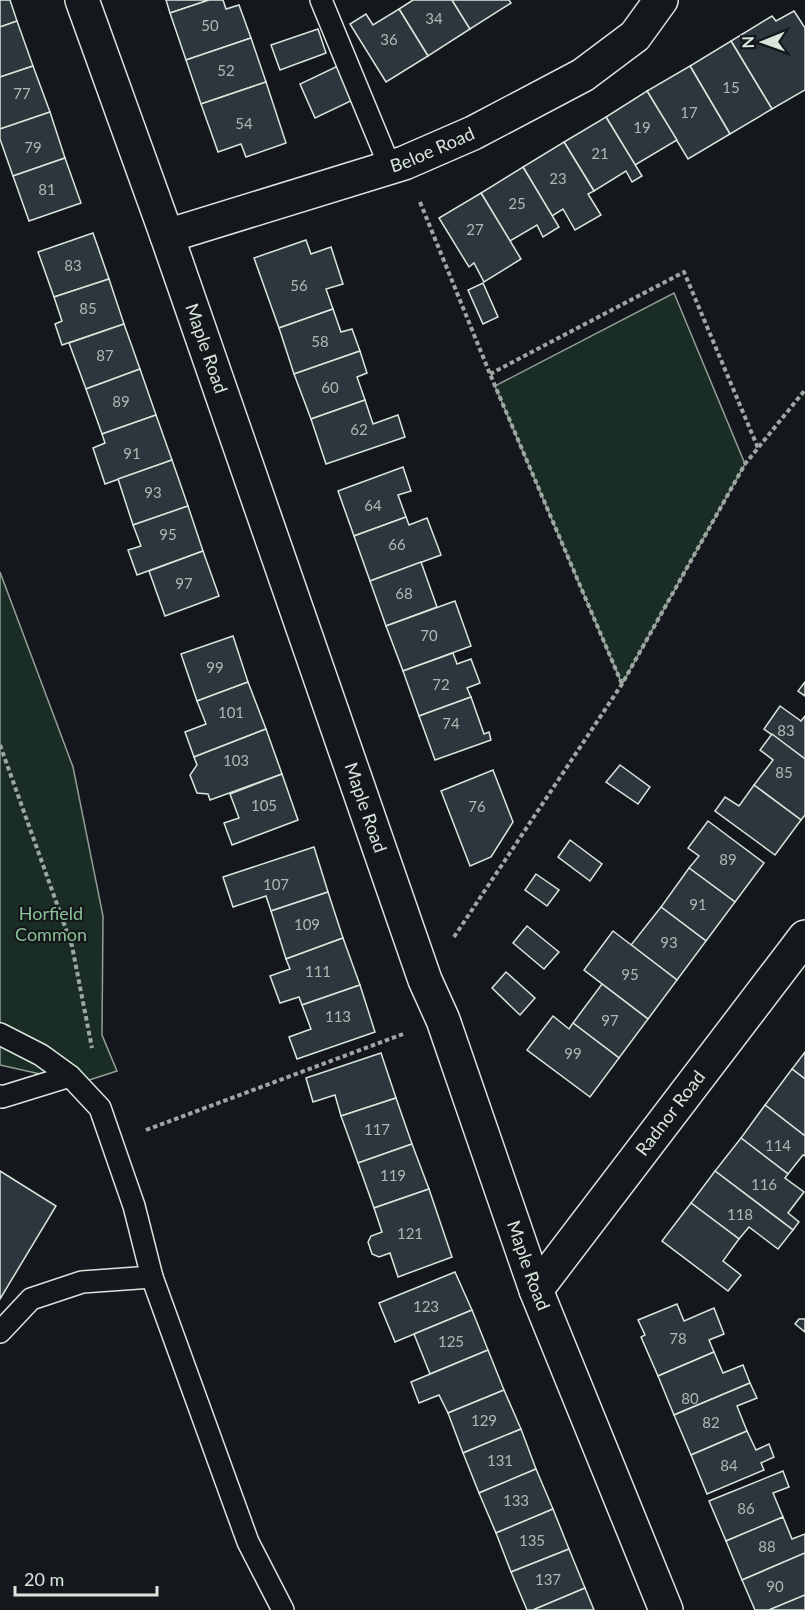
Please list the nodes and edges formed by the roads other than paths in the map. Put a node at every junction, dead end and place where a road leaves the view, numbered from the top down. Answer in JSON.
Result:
{"nodes":[{"id":1,"x":82,"y":0,"type":"edge"},
{"id":2,"x":321,"y":0,"type":"edge"},
{"id":3,"x":661,"y":0,"type":"edge"},
{"id":4,"x":397,"y":165,"type":"junction"},
{"id":5,"x":167,"y":236,"type":"junction"},
{"id":6,"x":805,"y":937,"type":"edge"},
{"id":7,"x":0,"y":1034,"type":"edge"},
{"id":8,"x":70,"y":1076,"type":"junction"},
{"id":9,"x":1,"y":1098,"type":"edge"},
{"id":10,"x":152,"y":1277,"type":"junction"},
{"id":11,"x":536,"y":1290,"type":"junction"},
{"id":12,"x":0,"y":1332,"type":"edge"},
{"id":13,"x":283,"y":1610,"type":"edge"},
{"id":14,"x":666,"y":1610,"type":"edge"}],
"edges":[{"from":1,"to":5,"type":"street","name":"Maple Road"},
{"from":2,"to":4,"type":"lane"},
{"from":3,"to":4,"type":"street","name":"Beloe Road"},
{"from":4,"to":5,"type":"street","name":"Beloe Road"},
{"from":5,"to":11,"type":"street","name":"Maple Road"},
{"from":6,"to":11,"type":"street","name":"Radnor Road"},
{"from":7,"to":8,"type":"lane"},
{"from":8,"to":9,"type":"lane"},
{"from":8,"to":10,"type":"lane"},
{"from":10,"to":12,"type":"lane"},
{"from":10,"to":13,"type":"lane"},
{"from":11,"to":14,"type":"street","name":"Maple Road"}]}
